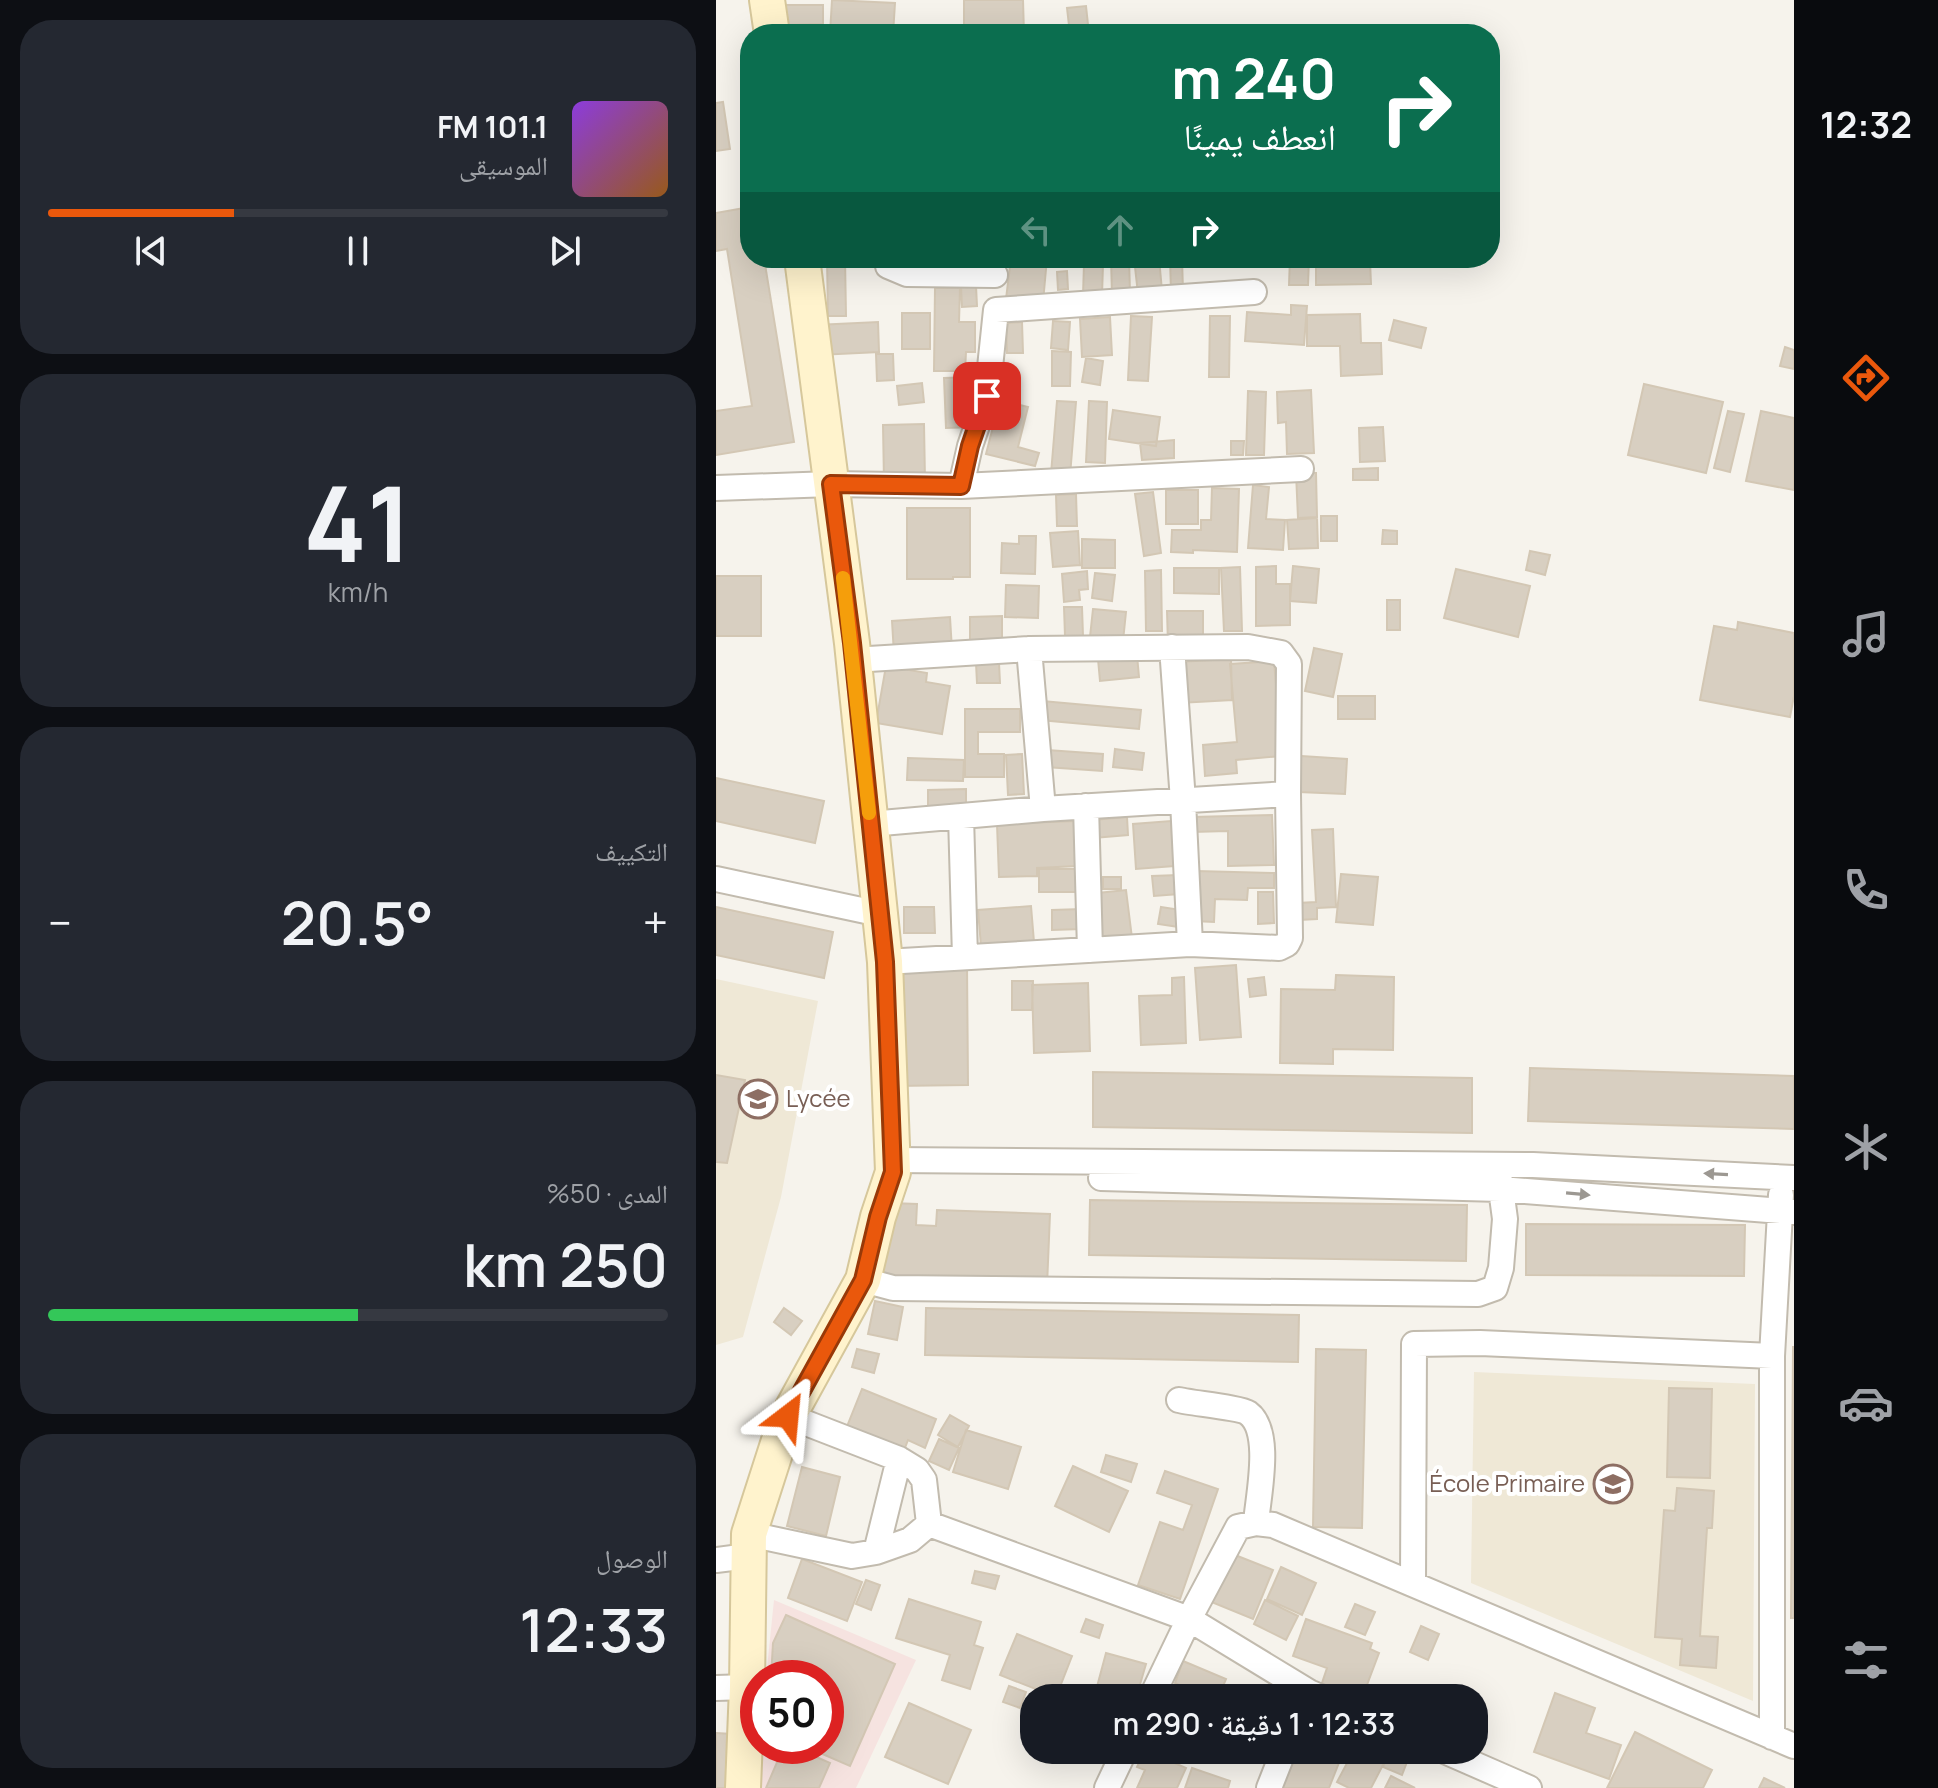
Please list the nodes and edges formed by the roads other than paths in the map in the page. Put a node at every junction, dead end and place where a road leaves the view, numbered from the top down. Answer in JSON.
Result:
{"nodes":[{"id":1,"x":767,"y":0,"type":"edge"},
{"id":2,"x":771,"y":24,"type":"edge"},
{"id":3,"x":803,"y":268,"type":"edge"},
{"id":4,"x":893,"y":268,"type":"edge"},
{"id":5,"x":973,"y":268,"type":"edge"},
{"id":6,"x":995,"y":268,"type":"edge"},
{"id":7,"x":1254,"y":292,"type":"dead end"},
{"id":8,"x":996,"y":310,"type":"junction"},
{"id":9,"x":1301,"y":469,"type":"dead end"},
{"id":10,"x":831,"y":484,"type":"junction"},
{"id":11,"x":961,"y":486,"type":"junction"},
{"id":12,"x":716,"y":488,"type":"edge"},
{"id":13,"x":1172,"y":647,"type":"junction"},
{"id":14,"x":1029,"y":649,"type":"junction"},
{"id":15,"x":853,"y":660,"type":"junction"},
{"id":16,"x":1288,"y":794,"type":"junction"},
{"id":17,"x":1183,"y":801,"type":"junction"},
{"id":18,"x":1086,"y":806,"type":"junction"},
{"id":19,"x":1043,"y":809,"type":"junction"},
{"id":20,"x":961,"y":816,"type":"junction"},
{"id":21,"x":870,"y":824,"type":"junction"},
{"id":22,"x":716,"y":879,"type":"edge"},
{"id":23,"x":880,"y":914,"type":"junction"},
{"id":24,"x":1190,"y":944,"type":"junction"},
{"id":25,"x":1090,"y":950,"type":"junction"},
{"id":26,"x":965,"y":957,"type":"junction"},
{"id":27,"x":885,"y":962,"type":"junction"},
{"id":28,"x":892,"y":1166,"type":"junction"},
{"id":29,"x":1499,"y":1177,"type":"junction"},
{"id":30,"x":1788,"y":1177,"type":"edge"},
{"id":31,"x":1787,"y":1211,"type":"edge"},
{"id":32,"x":863,"y":1280,"type":"junction"},
{"id":33,"x":1772,"y":1356,"type":"junction"},
{"id":34,"x":1179,"y":1400,"type":"dead end"},
{"id":35,"x":788,"y":1416,"type":"junction"},
{"id":36,"x":899,"y":1459,"type":"junction"},
{"id":37,"x":1256,"y":1523,"type":"junction"},
{"id":38,"x":929,"y":1524,"type":"junction"},
{"id":39,"x":738,"y":1550,"type":"edge"},
{"id":40,"x":876,"y":1552,"type":"junction"},
{"id":41,"x":1413,"y":1583,"type":"junction"},
{"id":42,"x":1189,"y":1619,"type":"junction"},
{"id":43,"x":1158,"y":1684,"type":"edge"},
{"id":44,"x":1293,"y":1684,"type":"edge"},
{"id":45,"x":732,"y":1688,"type":"edge"},
{"id":46,"x":1783,"y":1741,"type":"edge"},
{"id":47,"x":1118,"y":1764,"type":"edge"},
{"id":48,"x":1278,"y":1764,"type":"edge"},
{"id":49,"x":1474,"y":1764,"type":"edge"},
{"id":50,"x":743,"y":1788,"type":"edge"},
{"id":51,"x":1107,"y":1788,"type":"edge"},
{"id":52,"x":1269,"y":1788,"type":"edge"},
{"id":53,"x":1529,"y":1788,"type":"edge"}],
"edges":[{"from":1,"to":2,"type":"main road"},
{"from":3,"to":10,"type":"main road"},
{"from":4,"to":5,"type":"street"},
{"from":6,"to":8,"type":"street"},
{"from":7,"to":8,"type":"street"},
{"from":8,"to":11,"type":"street"},
{"from":9,"to":11,"type":"street"},
{"from":10,"to":11,"type":"street"},
{"from":10,"to":12,"type":"street"},
{"from":10,"to":15,"type":"main road"},
{"from":13,"to":14,"type":"street"},
{"from":13,"to":16,"type":"street"},
{"from":13,"to":17,"type":"street"},
{"from":14,"to":15,"type":"street"},
{"from":14,"to":19,"type":"street"},
{"from":15,"to":21,"type":"main road"},
{"from":16,"to":17,"type":"street"},
{"from":16,"to":24,"type":"street"},
{"from":17,"to":18,"type":"street"},
{"from":17,"to":24,"type":"street"},
{"from":18,"to":19,"type":"street"},
{"from":18,"to":25,"type":"street"},
{"from":19,"to":20,"type":"street"},
{"from":20,"to":21,"type":"street"},
{"from":20,"to":26,"type":"street"},
{"from":21,"to":23,"type":"main road"},
{"from":22,"to":23,"type":"street"},
{"from":23,"to":27,"type":"main road"},
{"from":24,"to":25,"type":"street"},
{"from":25,"to":26,"type":"street"},
{"from":26,"to":27,"type":"street"},
{"from":27,"to":28,"type":"main road"},
{"from":28,"to":29,"type":"street"},
{"from":28,"to":32,"type":"main road"},
{"from":30,"to":29,"type":"street","one_way":true},
{"from":29,"to":31,"type":"street","one_way":true},
{"from":29,"to":32,"type":"street"},
{"from":30,"to":31,"type":"street"},
{"from":31,"to":33,"type":"street"},
{"from":32,"to":35,"type":"main road"},
{"from":33,"to":41,"type":"street"},
{"from":33,"to":46,"type":"street"},
{"from":34,"to":37,"type":"street"},
{"from":35,"to":36,"type":"street"},
{"from":35,"to":39,"type":"main road"},
{"from":36,"to":38,"type":"street"},
{"from":36,"to":40,"type":"street"},
{"from":37,"to":41,"type":"street"},
{"from":37,"to":42,"type":"street"},
{"from":38,"to":40,"type":"street"},
{"from":38,"to":42,"type":"street"},
{"from":39,"to":40,"type":"street"},
{"from":39,"to":45,"type":"main road"},
{"from":41,"to":46,"type":"street"},
{"from":42,"to":43,"type":"street"},
{"from":42,"to":44,"type":"street"},
{"from":45,"to":50,"type":"main road"},
{"from":47,"to":51,"type":"street"},
{"from":48,"to":52,"type":"street"},
{"from":49,"to":53,"type":"street"}]}
